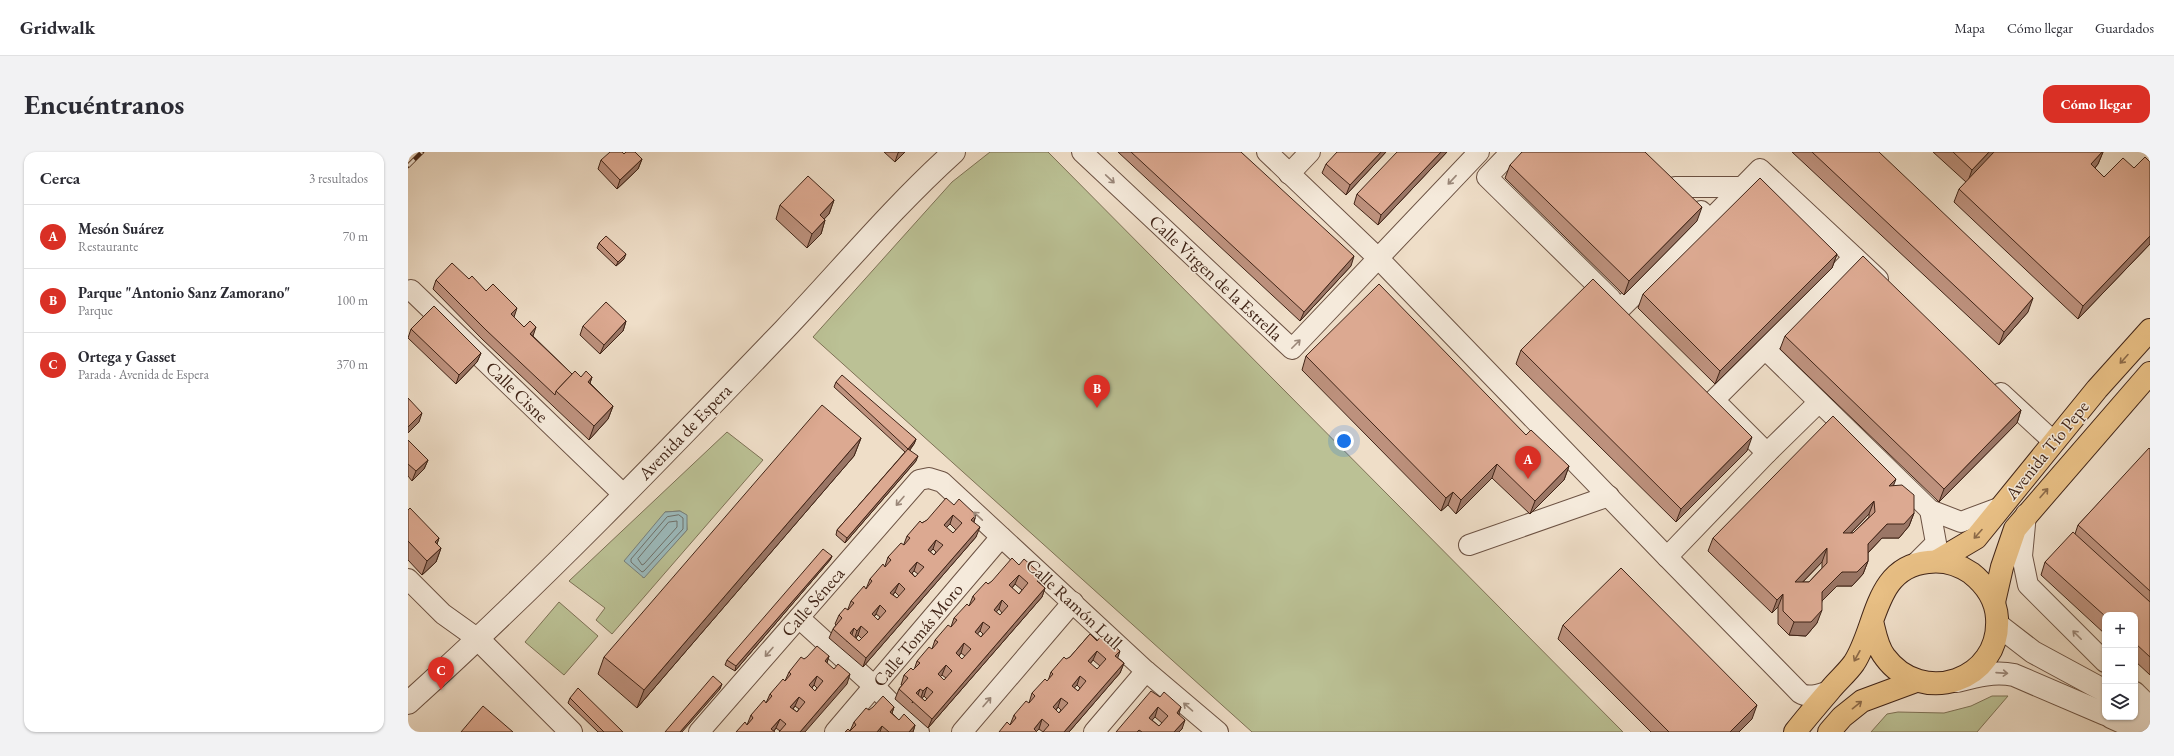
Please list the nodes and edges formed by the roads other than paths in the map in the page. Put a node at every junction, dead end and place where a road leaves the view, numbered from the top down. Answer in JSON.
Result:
{"nodes":[{"id":1,"x":954,"y":152,"type":"edge"},
{"id":2,"x":1082,"y":152,"type":"edge"},
{"id":3,"x":1267,"y":152,"type":"edge"},
{"id":4,"x":1310,"y":152,"type":"edge"},
{"id":5,"x":1479,"y":152,"type":"edge"},
{"id":6,"x":1511,"y":152,"type":"edge"},
{"id":7,"x":1660,"y":172,"type":"edge"},
{"id":8,"x":1289,"y":174,"type":"junction"},
{"id":9,"x":1675,"y":187,"type":"junction"},
{"id":10,"x":1743,"y":187,"type":"junction"},
{"id":11,"x":1710,"y":220,"type":"junction"},
{"id":12,"x":1854,"y":257,"type":"junction"},
{"id":13,"x":1379,"y":259,"type":"junction"},
{"id":14,"x":1889,"y":289,"type":"edge"},
{"id":15,"x":411,"y":290,"type":"dead end"},
{"id":16,"x":2150,"y":330,"type":"edge"},
{"id":17,"x":1765,"y":349,"type":"junction"},
{"id":18,"x":2150,"y":373,"type":"edge"},
{"id":19,"x":1988,"y":381,"type":"edge"},
{"id":20,"x":1819,"y":402,"type":"junction"},
{"id":21,"x":2054,"y":442,"type":"junction"},
{"id":22,"x":1767,"y":453,"type":"junction"},
{"id":23,"x":930,"y":478,"type":"joint"},
{"id":24,"x":624,"y":494,"type":"junction"},
{"id":25,"x":1609,"y":496,"type":"junction"},
{"id":26,"x":2001,"y":507,"type":"junction"},
{"id":27,"x":1930,"y":510,"type":"junction"},
{"id":28,"x":2026,"y":514,"type":"junction"},
{"id":29,"x":1001,"y":538,"type":"junction"},
{"id":30,"x":1469,"y":545,"type":"dead end"},
{"id":31,"x":1667,"y":557,"type":"junction"},
{"id":32,"x":1937,"y":561,"type":"junction"},
{"id":33,"x":1914,"y":565,"type":"junction"},
{"id":34,"x":408,"y":579,"type":"edge"},
{"id":35,"x":1072,"y":602,"type":"junction"},
{"id":36,"x":1994,"y":602,"type":"junction"},
{"id":37,"x":799,"y":618,"type":"junction"},
{"id":38,"x":1872,"y":620,"type":"junction"},
{"id":39,"x":1998,"y":625,"type":"junction"},
{"id":40,"x":478,"y":639,"type":"junction"},
{"id":41,"x":2102,"y":659,"type":"edge"},
{"id":42,"x":1146,"y":671,"type":"junction"},
{"id":43,"x":1916,"y":681,"type":"junction"},
{"id":44,"x":1950,"y":683,"type":"junction"},
{"id":45,"x":874,"y":686,"type":"junction"},
{"id":46,"x":2102,"y":689,"type":"edge"},
{"id":47,"x":1829,"y":691,"type":"junction"},
{"id":48,"x":2138,"y":695,"type":"edge"},
{"id":49,"x":1804,"y":696,"type":"junction"},
{"id":50,"x":408,"y":703,"type":"edge"},
{"id":51,"x":2150,"y":707,"type":"edge"},
{"id":52,"x":2138,"y":709,"type":"edge"},
{"id":53,"x":2102,"y":713,"type":"edge"},
{"id":54,"x":2150,"y":715,"type":"edge"},
{"id":55,"x":2118,"y":720,"type":"edge"},
{"id":56,"x":1796,"y":730,"type":"edge"},
{"id":57,"x":571,"y":732,"type":"edge"},
{"id":58,"x":699,"y":732,"type":"edge"},
{"id":59,"x":835,"y":732,"type":"edge"},
{"id":60,"x":919,"y":732,"type":"edge"},
{"id":61,"x":962,"y":732,"type":"edge"},
{"id":62,"x":1094,"y":732,"type":"edge"},
{"id":63,"x":1218,"y":732,"type":"edge"},
{"id":64,"x":1829,"y":732,"type":"edge"},
{"id":65,"x":2144,"y":732,"type":"edge"}],
"edges":[{"from":1,"to":24,"type":"street","name":"Avenida de Espera"},
{"from":2,"to":13,"type":"street","name":"Calle Virgen de la Estrella","one_way":true},
{"from":3,"to":8,"type":"street"},
{"from":4,"to":8,"type":"street"},
{"from":5,"to":13,"type":"street","name":"Calle Virgen de la Estrella","one_way":true},
{"from":6,"to":11,"type":"street"},
{"from":7,"to":9,"type":"street"},
{"from":8,"to":13,"type":"street"},
{"from":9,"to":10,"type":"street"},
{"from":9,"to":11,"type":"street"},
{"from":10,"to":11,"type":"street"},
{"from":10,"to":12,"type":"street"},
{"from":12,"to":14,"type":"street"},
{"from":12,"to":17,"type":"street"},
{"from":13,"to":25,"type":"street"},
{"from":15,"to":24,"type":"street","name":"Calle Cisne"},
{"from":16,"to":21,"type":"main road","name":"Avenida Tío Pepe","one_way":true},
{"from":17,"to":20,"type":"street"},
{"from":17,"to":22,"type":"street"},
{"from":28,"to":18,"type":"main road","name":"Avenida Tío Pepe","one_way":true},
{"from":19,"to":21,"type":"street"},
{"from":20,"to":22,"type":"street"},
{"from":20,"to":27,"type":"street"},
{"from":21,"to":26,"type":"main road","name":"Avenida Tío Pepe"},
{"from":22,"to":31,"type":"street"},
{"from":29,"to":23,"type":"street","name":"Calle Ramón Lull","one_way":true},
{"from":23,"to":37,"type":"street","name":"Calle Séneca","one_way":true},
{"from":24,"to":40,"type":"street","name":"Avenida de Espera"},
{"from":25,"to":30,"type":"street"},
{"from":25,"to":31,"type":"street"},
{"from":26,"to":27,"type":"street"},
{"from":26,"to":32,"type":"main road","name":"Avenida Tío Pepe","one_way":true},
{"from":27,"to":33,"type":"street"},
{"from":28,"to":36,"type":"main road","name":"Avenida Tío Pepe"},
{"from":41,"to":28,"type":"street","one_way":true},
{"from":29,"to":35,"type":"street","name":"Calle Ramón Lull"},
{"from":29,"to":45,"type":"street","name":"Calle Tomás Moro"},
{"from":31,"to":49,"type":"street"},
{"from":32,"to":33,"type":"main road"},
{"from":32,"to":36,"type":"main road"},
{"from":33,"to":38,"type":"main road"},
{"from":34,"to":40,"type":"street"},
{"from":35,"to":42,"type":"street","name":"Calle Ramón Lull"},
{"from":61,"to":35,"type":"street","one_way":true},
{"from":36,"to":39,"type":"main road"},
{"from":37,"to":45,"type":"street"},
{"from":37,"to":58,"type":"street","name":"Calle Séneca","one_way":true},
{"from":38,"to":43,"type":"main road"},
{"from":38,"to":47,"type":"main road","one_way":true},
{"from":39,"to":44,"type":"main road"},
{"from":39,"to":46,"type":"street"},
{"from":40,"to":50,"type":"street","name":"Avenida de Espera"},
{"from":40,"to":57,"type":"street"},
{"from":42,"to":62,"type":"street"},
{"from":63,"to":42,"type":"street","name":"Calle Ramón Lull","one_way":true},
{"from":43,"to":44,"type":"main road"},
{"from":64,"to":43,"type":"main road","one_way":true},
{"from":44,"to":53,"type":"street","one_way":true},
{"from":45,"to":59,"type":"street","name":"Calle Tomás Moro"},
{"from":45,"to":60,"type":"street"},
{"from":47,"to":49,"type":"street"},
{"from":47,"to":56,"type":"main road"},
{"from":48,"to":51,"type":"street"},
{"from":49,"to":56,"type":"street"},
{"from":52,"to":54,"type":"street"},
{"from":55,"to":65,"type":"street"}]}
